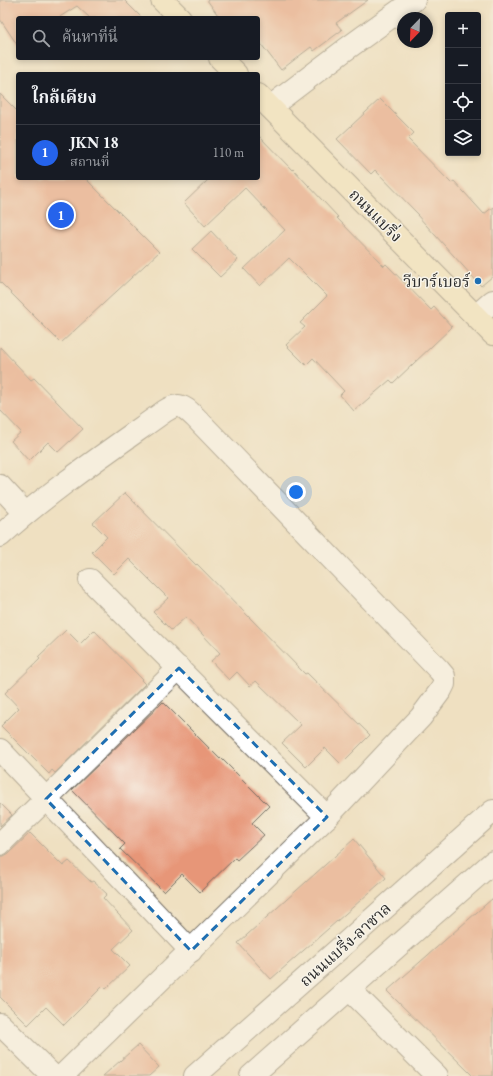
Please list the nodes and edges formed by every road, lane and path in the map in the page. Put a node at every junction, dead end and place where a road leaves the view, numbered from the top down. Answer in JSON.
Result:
{"nodes":[{"id":1,"x":162,"y":0,"type":"edge"},
{"id":2,"x":414,"y":0,"type":"edge"},
{"id":3,"x":178,"y":16,"type":"edge"},
{"id":4,"x":222,"y":60,"type":"edge"},
{"id":5,"x":234,"y":72,"type":"edge"},
{"id":6,"x":264,"y":101,"type":"edge"},
{"id":7,"x":493,"y":301,"type":"edge"},
{"id":8,"x":476,"y":316,"type":"junction"},
{"id":9,"x":493,"y":334,"type":"edge"},
{"id":10,"x":0,"y":486,"type":"edge"},
{"id":11,"x":25,"y":513,"type":"junction"},
{"id":12,"x":0,"y":536,"type":"edge"},
{"id":13,"x":90,"y":580,"type":"dead end"},
{"id":14,"x":179,"y":668,"type":"junction"},
{"id":15,"x":0,"y":750,"type":"edge"},
{"id":16,"x":46,"y":799,"type":"junction"},
{"id":17,"x":493,"y":810,"type":"edge"},
{"id":18,"x":327,"y":817,"type":"junction"},
{"id":19,"x":0,"y":844,"type":"edge"},
{"id":20,"x":493,"y":862,"type":"edge"},
{"id":21,"x":191,"y":951,"type":"junction"},
{"id":22,"x":350,"y":990,"type":"junction"},
{"id":23,"x":0,"y":1024,"type":"edge"},
{"id":24,"x":53,"y":1076,"type":"edge"},
{"id":25,"x":62,"y":1076,"type":"edge"},
{"id":26,"x":195,"y":1076,"type":"edge"},
{"id":27,"x":251,"y":1076,"type":"edge"},
{"id":28,"x":437,"y":1076,"type":"edge"}],
"edges":[{"from":1,"to":3,"type":"main road"},
{"from":2,"to":6,"type":"street"},
{"from":4,"to":5,"type":"main road"},
{"from":6,"to":8,"type":"main road","name":"ถนนแบริ่ง"},
{"from":7,"to":8,"type":"street"},
{"from":8,"to":9,"type":"main road","name":"ถนนแบริ่ง"},
{"from":10,"to":11,"type":"street"},
{"from":11,"to":12,"type":"street"},
{"from":11,"to":18,"type":"street"},
{"from":13,"to":14,"type":"street"},
{"from":14,"to":16,"type":"street"},
{"from":14,"to":18,"type":"street"},
{"from":15,"to":16,"type":"street"},
{"from":16,"to":19,"type":"street"},
{"from":16,"to":21,"type":"street"},
{"from":17,"to":26,"type":"street","name":"ถนนแบริ่ง-ลาซาล"},
{"from":18,"to":21,"type":"street"},
{"from":20,"to":22,"type":"street"},
{"from":21,"to":25,"type":"street"},
{"from":22,"to":27,"type":"street"},
{"from":22,"to":28,"type":"street"},
{"from":23,"to":24,"type":"street"}]}
